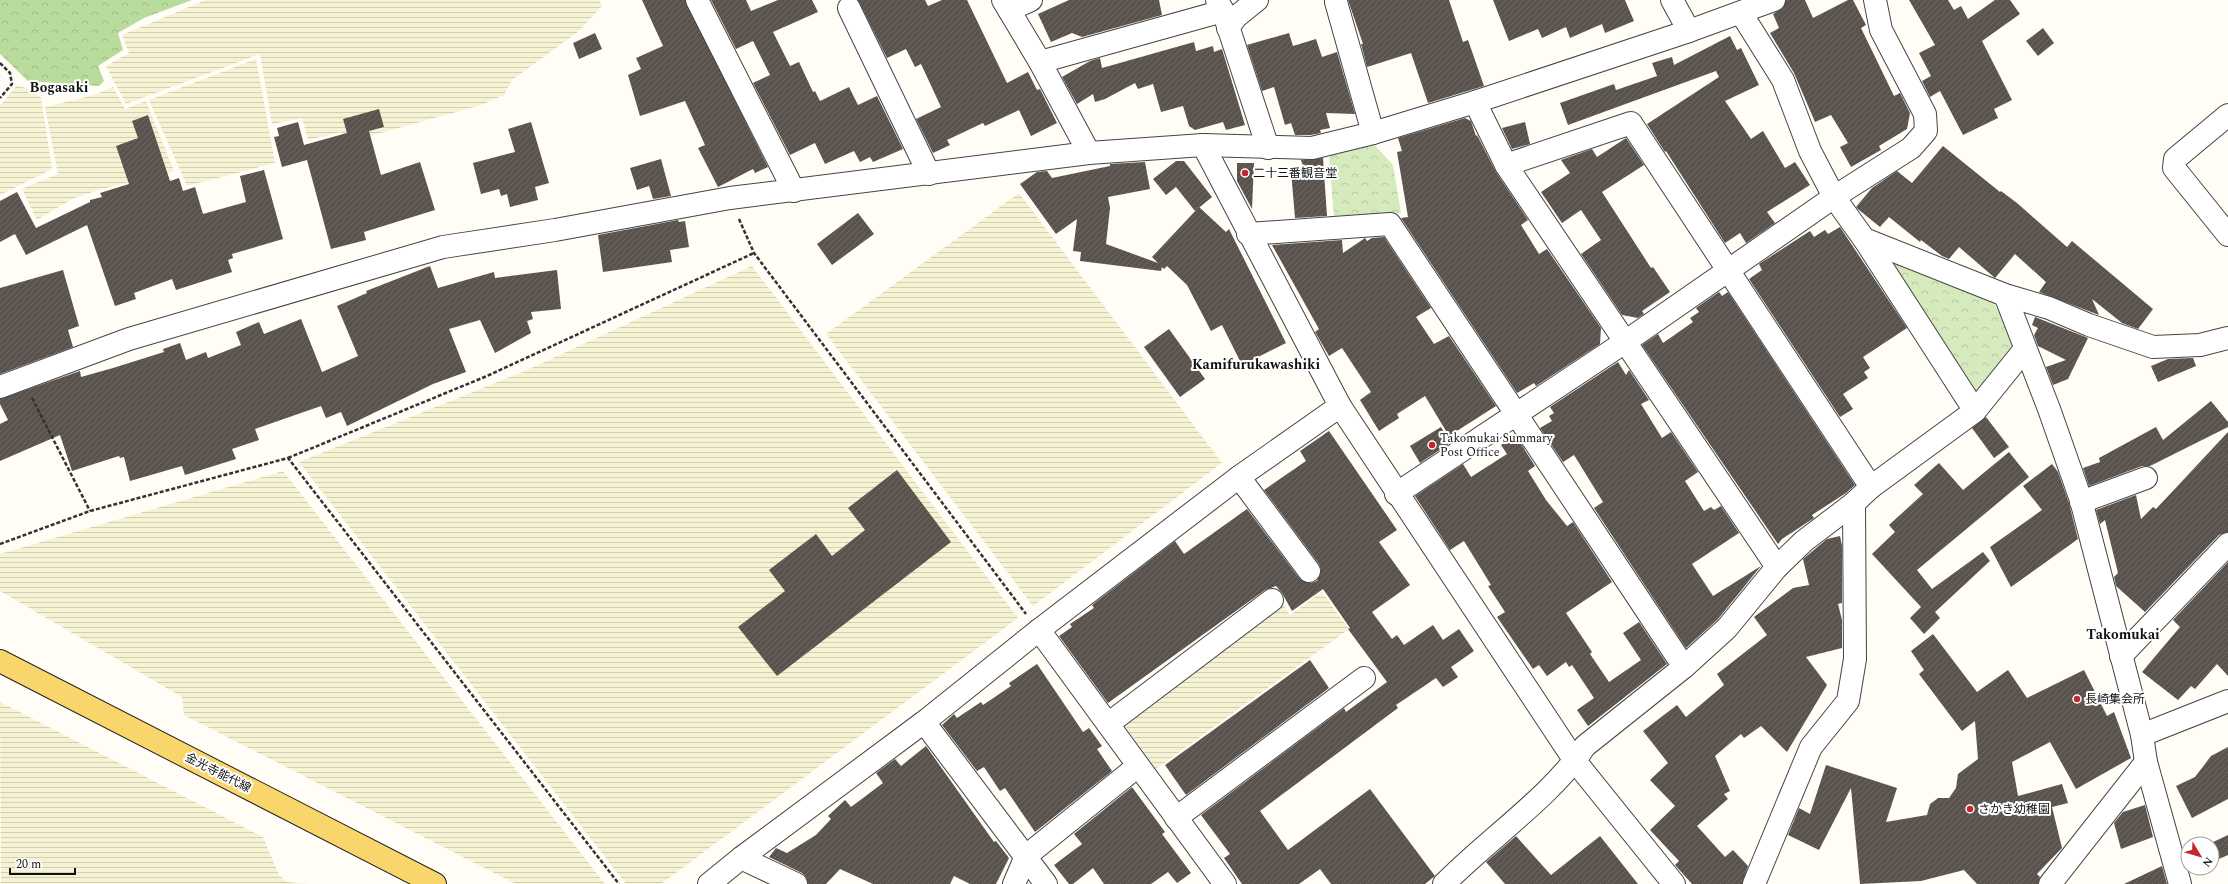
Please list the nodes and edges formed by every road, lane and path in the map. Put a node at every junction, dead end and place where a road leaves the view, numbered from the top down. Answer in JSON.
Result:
{"nodes":[{"id":1,"x":697,"y":0,"type":"edge"},
{"id":2,"x":1031,"y":0,"type":"edge"},
{"id":3,"x":1257,"y":0,"type":"edge"},
{"id":4,"x":1672,"y":0,"type":"edge"},
{"id":5,"x":1774,"y":0,"type":"edge"},
{"id":6,"x":1874,"y":0,"type":"edge"},
{"id":7,"x":1336,"y":2,"type":"dead end"},
{"id":8,"x":1006,"y":5,"type":"edge"},
{"id":9,"x":849,"y":8,"type":"dead end"},
{"id":10,"x":1223,"y":13,"type":"edge"},
{"id":11,"x":1741,"y":13,"type":"junction"},
{"id":12,"x":1689,"y":31,"type":"junction"},
{"id":13,"x":1040,"y":62,"type":"junction"},
{"id":14,"x":0,"y":63,"type":"edge"},
{"id":15,"x":0,"y":98,"type":"edge"},
{"id":16,"x":1475,"y":102,"type":"junction"},
{"id":17,"x":2228,"y":115,"type":"edge"},
{"id":18,"x":1374,"y":132,"type":"junction"},
{"id":19,"x":1203,"y":145,"type":"junction"},
{"id":20,"x":1268,"y":148,"type":"junction"},
{"id":21,"x":1089,"y":153,"type":"junction"},
{"id":22,"x":1506,"y":165,"type":"junction"},
{"id":23,"x":929,"y":174,"type":"junction"},
{"id":24,"x":794,"y":190,"type":"junction"},
{"id":25,"x":1834,"y":196,"type":"junction"},
{"id":26,"x":730,"y":198,"type":"junction"},
{"id":27,"x":1248,"y":234,"type":"junction"},
{"id":28,"x":2228,"y":235,"type":"edge"},
{"id":29,"x":1864,"y":239,"type":"junction"},
{"id":30,"x":754,"y":253,"type":"junction"},
{"id":31,"x":1729,"y":269,"type":"junction"},
{"id":32,"x":2005,"y":295,"type":"junction"},
{"id":33,"x":2228,"y":338,"type":"edge"},
{"id":34,"x":1625,"y":342,"type":"junction"},
{"id":35,"x":2025,"y":349,"type":"junction"},
{"id":36,"x":21,"y":378,"type":"junction"},
{"id":37,"x":0,"y":387,"type":"edge"},
{"id":38,"x":1340,"y":406,"type":"junction"},
{"id":39,"x":1975,"y":411,"type":"junction"},
{"id":40,"x":1517,"y":412,"type":"junction"},
{"id":41,"x":288,"y":458,"type":"junction"},
{"id":42,"x":1239,"y":476,"type":"junction"},
{"id":43,"x":2146,"y":478,"type":"dead end"},
{"id":44,"x":1871,"y":487,"type":"junction"},
{"id":45,"x":1396,"y":494,"type":"junction"},
{"id":46,"x":2081,"y":502,"type":"junction"},
{"id":47,"x":1854,"y":503,"type":"junction"},
{"id":48,"x":90,"y":511,"type":"junction"},
{"id":49,"x":0,"y":544,"type":"edge"},
{"id":50,"x":2228,"y":544,"type":"edge"},
{"id":51,"x":1777,"y":567,"type":"junction"},
{"id":52,"x":1309,"y":571,"type":"dead end"},
{"id":53,"x":1272,"y":600,"type":"dead end"},
{"id":54,"x":1039,"y":630,"type":"junction"},
{"id":55,"x":2121,"y":656,"type":"junction"},
{"id":56,"x":0,"y":661,"type":"edge"},
{"id":57,"x":1684,"y":667,"type":"junction"},
{"id":58,"x":1364,"y":678,"type":"dead end"},
{"id":59,"x":2228,"y":701,"type":"edge"},
{"id":60,"x":924,"y":722,"type":"junction"},
{"id":61,"x":1108,"y":724,"type":"junction"},
{"id":62,"x":2142,"y":735,"type":"junction"},
{"id":63,"x":1575,"y":761,"type":"junction"},
{"id":64,"x":2146,"y":762,"type":"junction"},
{"id":65,"x":1138,"y":766,"type":"junction"},
{"id":66,"x":1176,"y":818,"type":"junction"},
{"id":67,"x":1026,"y":856,"type":"junction"},
{"id":68,"x":741,"y":858,"type":"junction"},
{"id":69,"x":435,"y":884,"type":"edge"},
{"id":70,"x":619,"y":884,"type":"edge"},
{"id":71,"x":709,"y":884,"type":"edge"},
{"id":72,"x":796,"y":884,"type":"edge"},
{"id":73,"x":1014,"y":884,"type":"edge"},
{"id":74,"x":1046,"y":884,"type":"edge"},
{"id":75,"x":1226,"y":884,"type":"edge"},
{"id":76,"x":1444,"y":884,"type":"edge"},
{"id":77,"x":1674,"y":884,"type":"edge"},
{"id":78,"x":1754,"y":884,"type":"edge"},
{"id":79,"x":2050,"y":884,"type":"edge"},
{"id":80,"x":2180,"y":884,"type":"edge"}],
"edges":[{"from":1,"to":24,"type":"street"},
{"from":2,"to":8,"type":"street"},
{"from":3,"to":10,"type":"street"},
{"from":4,"to":12,"type":"street"},
{"from":5,"to":11,"type":"street"},
{"from":6,"to":25,"type":"street"},
{"from":7,"to":18,"type":"street"},
{"from":8,"to":13,"type":"street"},
{"from":9,"to":23,"type":"street"},
{"from":10,"to":13,"type":"street"},
{"from":10,"to":20,"type":"street"},
{"from":11,"to":12,"type":"street"},
{"from":11,"to":25,"type":"street"},
{"from":12,"to":16,"type":"street"},
{"from":13,"to":21,"type":"street"},
{"from":14,"to":15,"type":"path"},
{"from":16,"to":18,"type":"street"},
{"from":16,"to":22,"type":"street"},
{"from":17,"to":28,"type":"street"},
{"from":18,"to":20,"type":"street"},
{"from":19,"to":20,"type":"street"},
{"from":19,"to":21,"type":"street"},
{"from":19,"to":27,"type":"street"},
{"from":21,"to":23,"type":"street"},
{"from":22,"to":31,"type":"street"},
{"from":22,"to":34,"type":"street"},
{"from":23,"to":24,"type":"street"},
{"from":24,"to":26,"type":"street"},
{"from":25,"to":29,"type":"street"},
{"from":25,"to":31,"type":"street"},
{"from":26,"to":30,"type":"path"},
{"from":26,"to":36,"type":"street"},
{"from":27,"to":38,"type":"street"},
{"from":27,"to":40,"type":"street"},
{"from":29,"to":32,"type":"street"},
{"from":29,"to":39,"type":"street"},
{"from":30,"to":41,"type":"path"},
{"from":30,"to":54,"type":"path"},
{"from":31,"to":34,"type":"street"},
{"from":31,"to":44,"type":"street"},
{"from":32,"to":33,"type":"street"},
{"from":32,"to":35,"type":"street"},
{"from":34,"to":40,"type":"street"},
{"from":34,"to":51,"type":"street"},
{"from":35,"to":39,"type":"street"},
{"from":35,"to":46,"type":"street"},
{"from":36,"to":37,"type":"street"},
{"from":36,"to":48,"type":"path"},
{"from":38,"to":42,"type":"street"},
{"from":38,"to":45,"type":"street"},
{"from":39,"to":44,"type":"street"},
{"from":40,"to":45,"type":"street"},
{"from":40,"to":57,"type":"street"},
{"from":41,"to":48,"type":"path"},
{"from":41,"to":70,"type":"path"},
{"from":42,"to":52,"type":"street"},
{"from":42,"to":54,"type":"street"},
{"from":43,"to":46,"type":"street"},
{"from":44,"to":47,"type":"street"},
{"from":45,"to":63,"type":"street"},
{"from":46,"to":55,"type":"street"},
{"from":47,"to":51,"type":"street"},
{"from":47,"to":78,"type":"street"},
{"from":48,"to":49,"type":"path"},
{"from":50,"to":55,"type":"street"},
{"from":51,"to":57,"type":"street"},
{"from":53,"to":61,"type":"street"},
{"from":54,"to":60,"type":"street"},
{"from":54,"to":61,"type":"street"},
{"from":55,"to":62,"type":"street"},
{"from":56,"to":69,"type":"main road","name":"金光寺能代線"},
{"from":57,"to":63,"type":"street"},
{"from":58,"to":66,"type":"street"},
{"from":59,"to":62,"type":"street"},
{"from":60,"to":67,"type":"street"},
{"from":60,"to":68,"type":"street"},
{"from":61,"to":65,"type":"street"},
{"from":62,"to":64,"type":"street"},
{"from":63,"to":76,"type":"street"},
{"from":63,"to":77,"type":"street"},
{"from":64,"to":79,"type":"street"},
{"from":64,"to":80,"type":"street"},
{"from":65,"to":66,"type":"street"},
{"from":65,"to":67,"type":"street"},
{"from":66,"to":75,"type":"street"},
{"from":67,"to":73,"type":"street"},
{"from":67,"to":74,"type":"street"},
{"from":68,"to":71,"type":"street"},
{"from":68,"to":72,"type":"street"}]}
